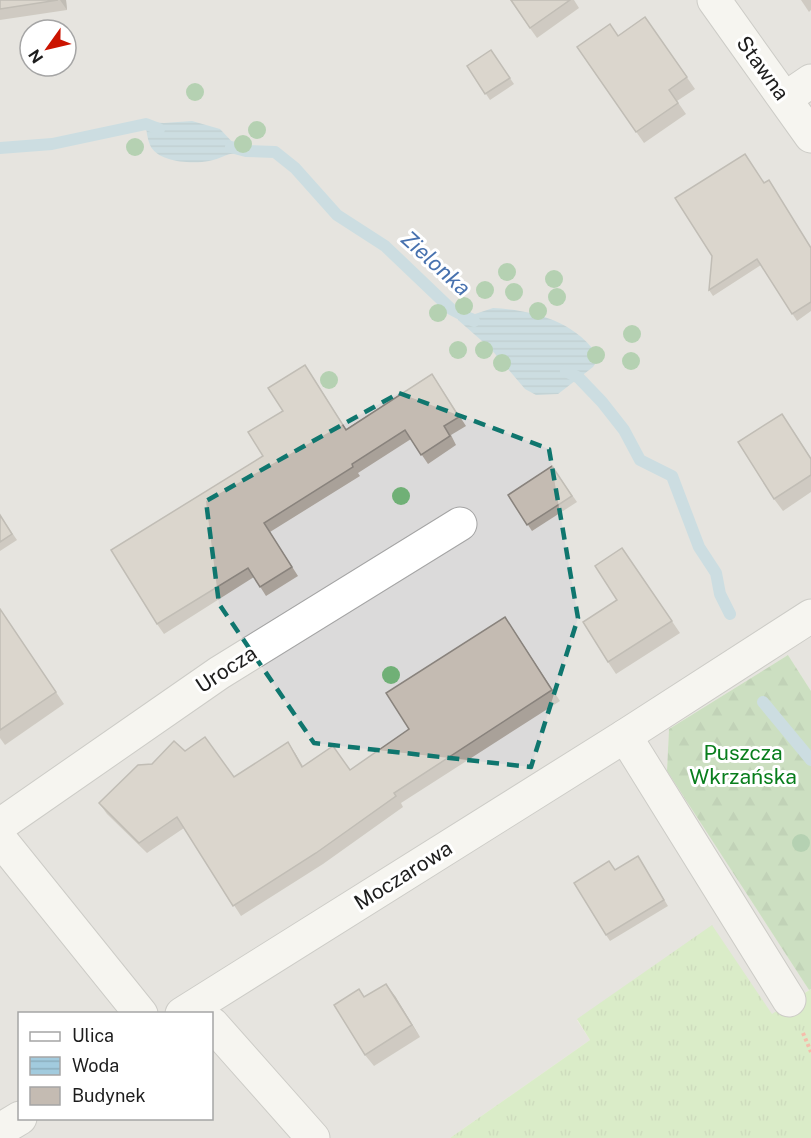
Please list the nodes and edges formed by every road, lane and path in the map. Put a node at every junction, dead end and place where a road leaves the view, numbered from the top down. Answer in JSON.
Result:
{"nodes":[{"id":1,"x":714,"y":0,"type":"edge"},
{"id":2,"x":799,"y":90,"type":"edge"},
{"id":3,"x":811,"y":136,"type":"edge"},
{"id":4,"x":460,"y":525,"type":"dead end"},
{"id":5,"x":811,"y":616,"type":"edge"},
{"id":6,"x":625,"y":736,"type":"junction"},
{"id":7,"x":0,"y":825,"type":"edge"},
{"id":8,"x":0,"y":839,"type":"edge"},
{"id":9,"x":789,"y":1000,"type":"dead end"},
{"id":10,"x":139,"y":1012,"type":"edge"},
{"id":11,"x":200,"y":1012,"type":"edge"},
{"id":12,"x":213,"y":1031,"type":"edge"},
{"id":13,"x":18,"y":1119,"type":"edge"},
{"id":14,"x":0,"y":1130,"type":"edge"},
{"id":15,"x":313,"y":1138,"type":"edge"}],
"edges":[{"from":1,"to":2,"type":"street","name":"Stawna"},
{"from":2,"to":3,"type":"street","name":"Stawna"},
{"from":4,"to":7,"type":"street","name":"Urocza"},
{"from":5,"to":6,"type":"street","name":"Moczarowa"},
{"from":6,"to":9,"type":"street"},
{"from":6,"to":11,"type":"street","name":"Moczarowa"},
{"from":8,"to":10,"type":"street"},
{"from":12,"to":15,"type":"street"},
{"from":13,"to":14,"type":"street"}]}
